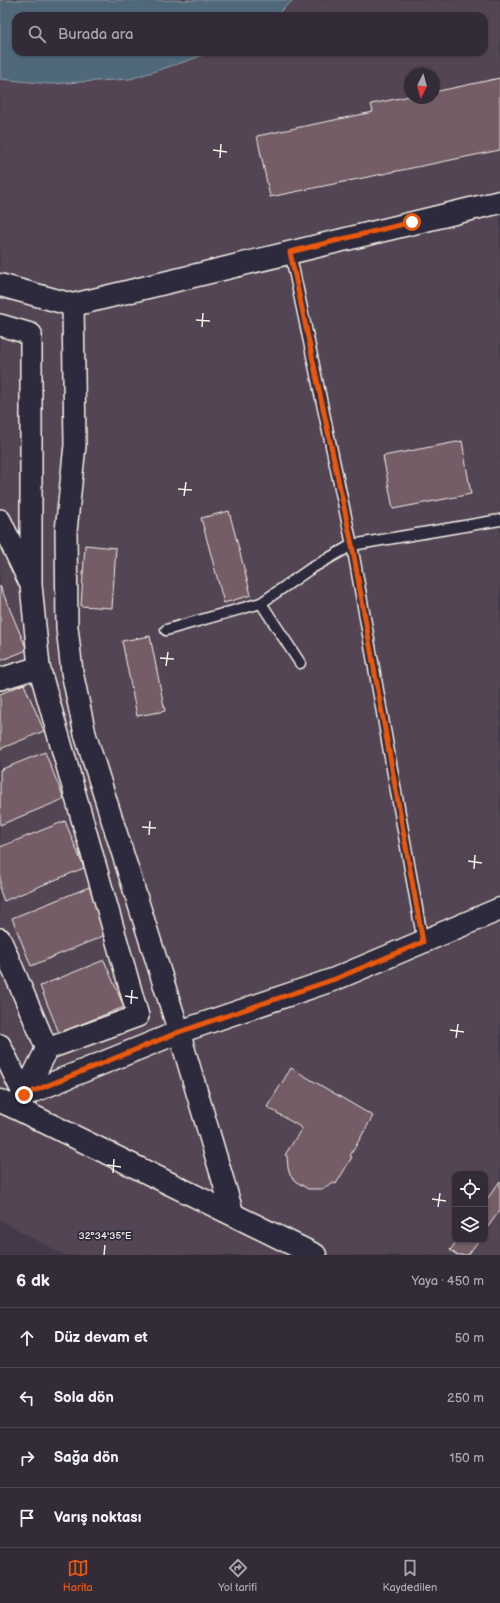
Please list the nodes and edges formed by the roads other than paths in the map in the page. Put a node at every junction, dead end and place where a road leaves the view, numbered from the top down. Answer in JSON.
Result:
{"nodes":[{"id":1,"x":500,"y":202,"type":"edge"},
{"id":2,"x":290,"y":252,"type":"junction"},
{"id":3,"x":0,"y":285,"type":"edge"},
{"id":4,"x":73,"y":305,"type":"junction"},
{"id":5,"x":0,"y":325,"type":"edge"},
{"id":6,"x":0,"y":520,"type":"edge"},
{"id":7,"x":500,"y":520,"type":"edge"},
{"id":8,"x":352,"y":545,"type":"junction"},
{"id":9,"x":32,"y":585,"type":"junction"},
{"id":10,"x":261,"y":602,"type":"junction"},
{"id":11,"x":166,"y":630,"type":"dead end"},
{"id":12,"x":300,"y":663,"type":"dead end"},
{"id":13,"x":38,"y":667,"type":"junction"},
{"id":14,"x":0,"y":679,"type":"edge"},
{"id":15,"x":500,"y":909,"type":"edge"},
{"id":16,"x":0,"y":939,"type":"edge"},
{"id":17,"x":423,"y":942,"type":"junction"},
{"id":18,"x":179,"y":1032,"type":"junction"},
{"id":19,"x":0,"y":1045,"type":"edge"},
{"id":20,"x":47,"y":1049,"type":"junction"},
{"id":21,"x":13,"y":1101,"type":"edge"},
{"id":22,"x":233,"y":1214,"type":"junction"},
{"id":23,"x":315,"y":1255,"type":"edge"}],
"edges":[{"from":1,"to":2,"type":"street"},
{"from":2,"to":4,"type":"street"},
{"from":2,"to":8,"type":"lane"},
{"from":3,"to":4,"type":"street"},
{"from":4,"to":18,"type":"street"},
{"from":5,"to":9,"type":"street"},
{"from":6,"to":9,"type":"street"},
{"from":7,"to":8,"type":"lane"},
{"from":8,"to":10,"type":"lane"},
{"from":8,"to":17,"type":"lane"},
{"from":9,"to":13,"type":"street"},
{"from":10,"to":11,"type":"lane"},
{"from":10,"to":12,"type":"lane"},
{"from":13,"to":14,"type":"street"},
{"from":13,"to":20,"type":"street"},
{"from":15,"to":17,"type":"street"},
{"from":16,"to":20,"type":"street"},
{"from":17,"to":18,"type":"street"},
{"from":18,"to":21,"type":"street"},
{"from":18,"to":22,"type":"street"},
{"from":19,"to":21,"type":"street"},
{"from":20,"to":21,"type":"street"},
{"from":21,"to":22,"type":"street"},
{"from":22,"to":23,"type":"street"}]}
